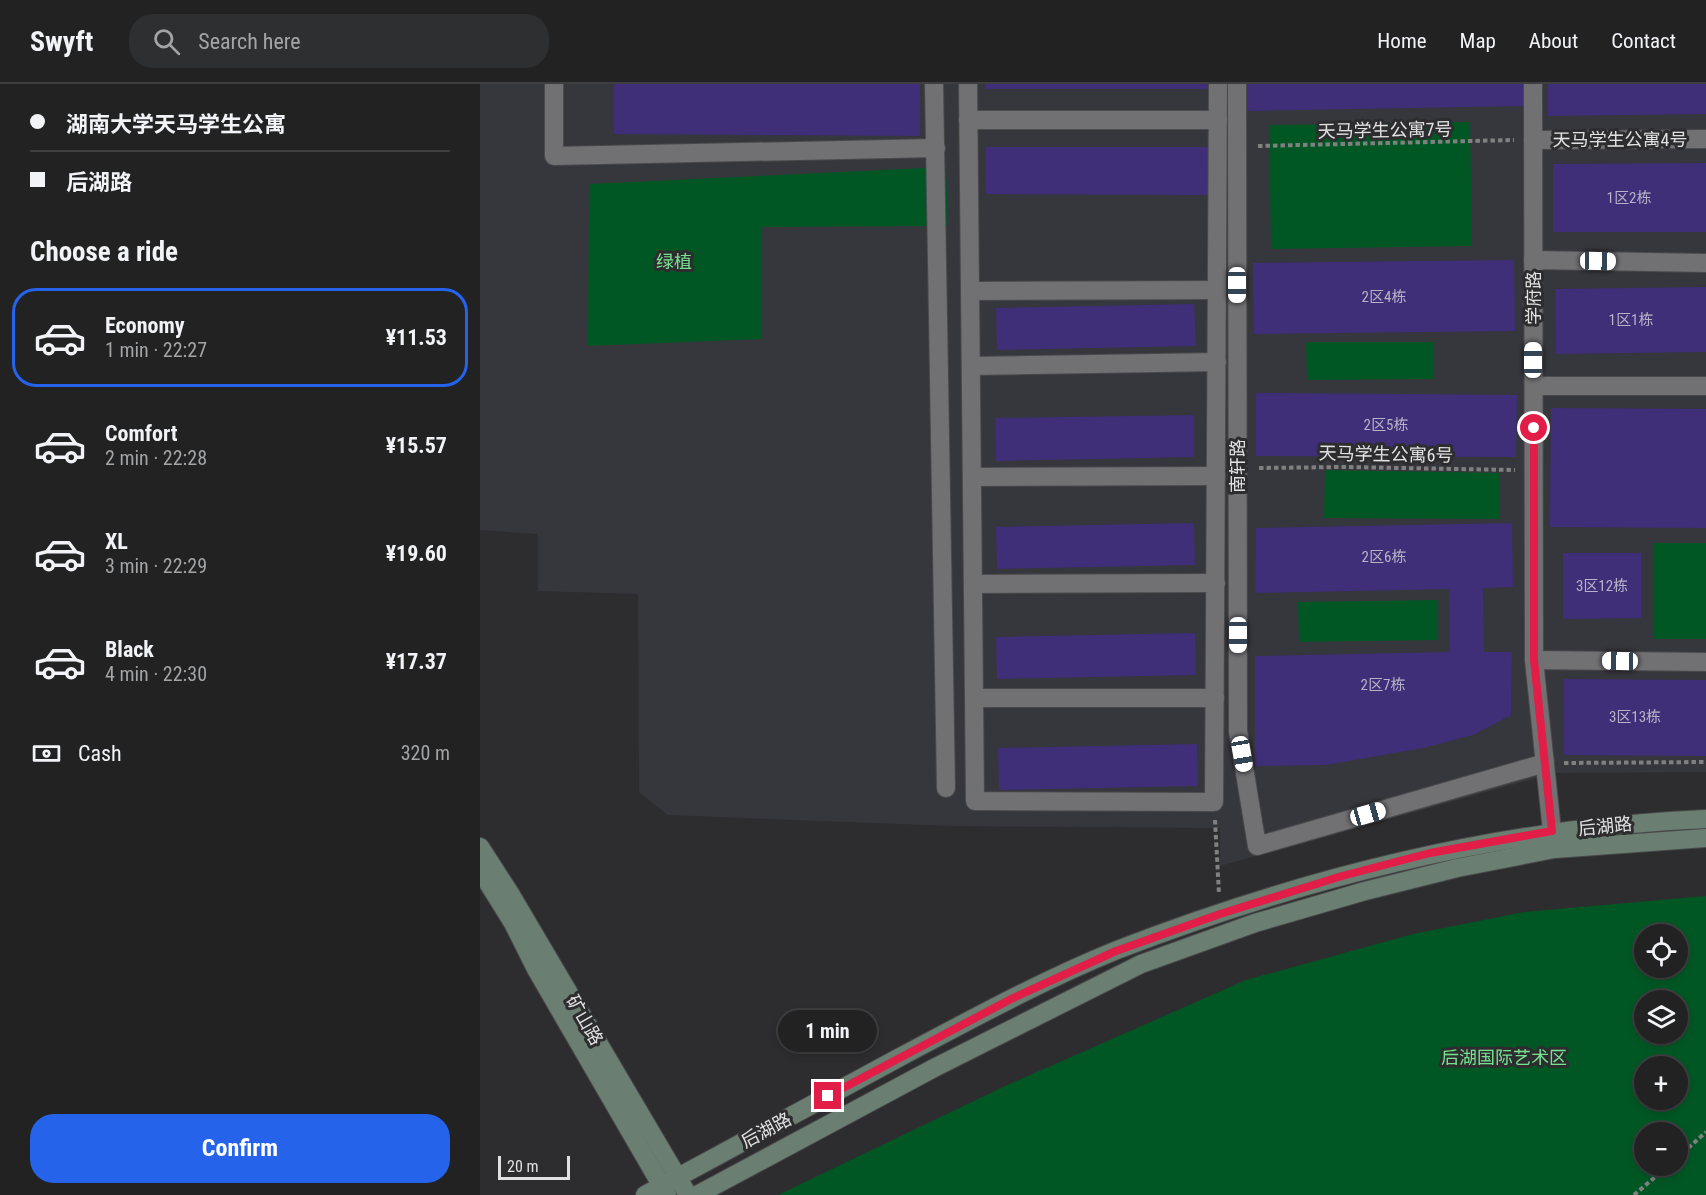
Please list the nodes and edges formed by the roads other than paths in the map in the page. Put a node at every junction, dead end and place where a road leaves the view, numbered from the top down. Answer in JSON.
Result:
{"nodes":[{"id":1,"x":554,"y":84,"type":"edge"},
{"id":2,"x":934,"y":84,"type":"edge"},
{"id":3,"x":968,"y":84,"type":"edge"},
{"id":4,"x":1218,"y":84,"type":"edge"},
{"id":5,"x":1237,"y":84,"type":"edge"},
{"id":6,"x":1533,"y":84,"type":"edge"},
{"id":7,"x":968,"y":120,"type":"junction"},
{"id":8,"x":1218,"y":120,"type":"junction"},
{"id":9,"x":1706,"y":139,"type":"edge"},
{"id":10,"x":1533,"y":140,"type":"junction"},
{"id":11,"x":936,"y":148,"type":"junction"},
{"id":12,"x":1533,"y":260,"type":"junction"},
{"id":13,"x":1706,"y":263,"type":"edge"},
{"id":14,"x":1217,"y":290,"type":"junction"},
{"id":15,"x":970,"y":291,"type":"junction"},
{"id":16,"x":1217,"y":362,"type":"junction"},
{"id":17,"x":971,"y":366,"type":"junction"},
{"id":18,"x":1534,"y":386,"type":"junction"},
{"id":19,"x":1706,"y":386,"type":"edge"},
{"id":20,"x":1216,"y":476,"type":"junction"},
{"id":21,"x":972,"y":477,"type":"junction"},
{"id":22,"x":1216,"y":583,"type":"junction"},
{"id":23,"x":973,"y":584,"type":"junction"},
{"id":24,"x":1534,"y":660,"type":"junction"},
{"id":25,"x":1706,"y":662,"type":"edge"},
{"id":26,"x":974,"y":698,"type":"junction"},
{"id":27,"x":1215,"y":698,"type":"junction"},
{"id":28,"x":1545,"y":763,"type":"junction"},
{"id":29,"x":946,"y":788,"type":"dead end"},
{"id":30,"x":1706,"y":819,"type":"edge"},
{"id":31,"x":1552,"y":831,"type":"junction"},
{"id":32,"x":1706,"y":838,"type":"edge"},
{"id":33,"x":480,"y":847,"type":"edge"},
{"id":34,"x":480,"y":870,"type":"edge"},
{"id":35,"x":669,"y":1186,"type":"edge"},
{"id":36,"x":645,"y":1195,"type":"edge"},
{"id":37,"x":688,"y":1195,"type":"edge"},
{"id":38,"x":697,"y":1195,"type":"edge"}],
"edges":[{"from":1,"to":11,"type":"street"},
{"from":2,"to":11,"type":"street"},
{"from":3,"to":7,"type":"street"},
{"from":4,"to":8,"type":"street"},
{"from":5,"to":28,"type":"street","name":"南轩路"},
{"from":6,"to":10,"type":"street","name":"学府路"},
{"from":7,"to":8,"type":"street"},
{"from":7,"to":15,"type":"street"},
{"from":8,"to":14,"type":"street"},
{"from":9,"to":10,"type":"street","name":"天马学生公寓4号"},
{"from":10,"to":12,"type":"street","name":"学府路"},
{"from":11,"to":29,"type":"street"},
{"from":12,"to":13,"type":"street"},
{"from":12,"to":18,"type":"street","name":"学府路"},
{"from":14,"to":15,"type":"street"},
{"from":14,"to":16,"type":"street"},
{"from":15,"to":17,"type":"street"},
{"from":16,"to":17,"type":"street"},
{"from":16,"to":20,"type":"street"},
{"from":17,"to":21,"type":"street"},
{"from":18,"to":19,"type":"street"},
{"from":18,"to":24,"type":"street","name":"学府路"},
{"from":20,"to":21,"type":"street"},
{"from":20,"to":22,"type":"street"},
{"from":21,"to":23,"type":"street"},
{"from":22,"to":23,"type":"street"},
{"from":22,"to":27,"type":"street"},
{"from":23,"to":26,"type":"street"},
{"from":24,"to":25,"type":"street"},
{"from":24,"to":28,"type":"street","name":"学府路"},
{"from":26,"to":27,"type":"street"},
{"from":26,"to":27,"type":"street"},
{"from":28,"to":31,"type":"street","name":"学府路"},
{"from":30,"to":31,"type":"main road","name":"后湖路"},
{"from":31,"to":35,"type":"main road","name":"后湖路"},
{"from":32,"to":38,"type":"main road","name":"后湖路"},
{"from":33,"to":35,"type":"main road","name":"矿山路"},
{"from":34,"to":35,"type":"main road","name":"矿山路"},
{"from":35,"to":36,"type":"main road","name":"后湖路"},
{"from":35,"to":37,"type":"main road","name":"矿山路"}]}
